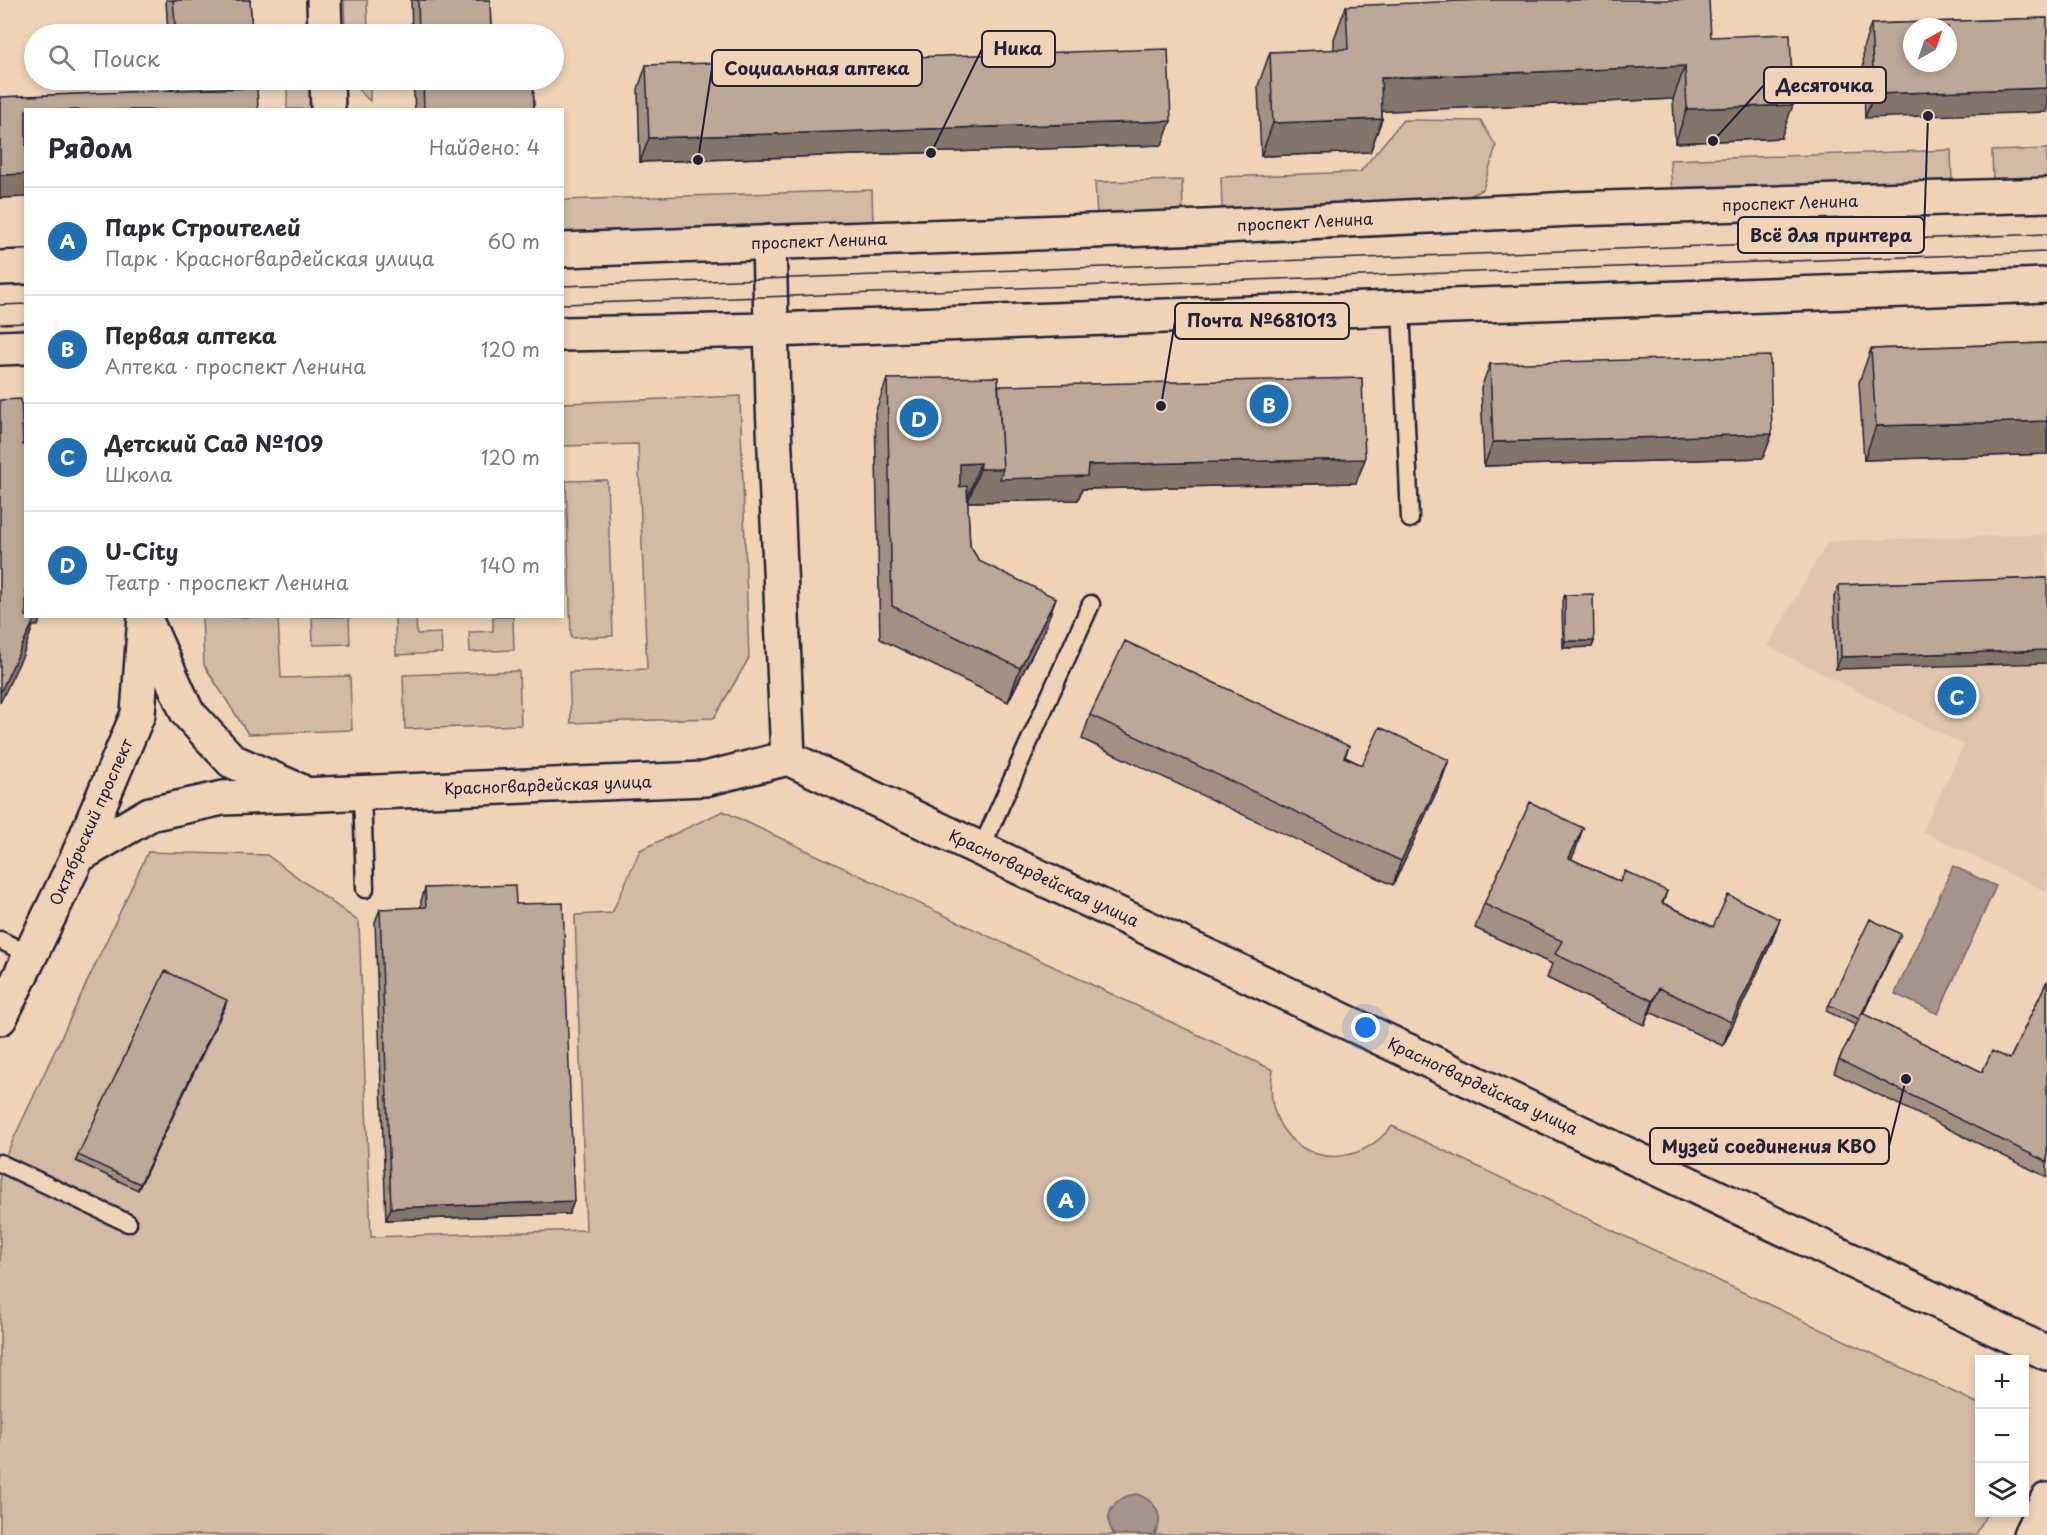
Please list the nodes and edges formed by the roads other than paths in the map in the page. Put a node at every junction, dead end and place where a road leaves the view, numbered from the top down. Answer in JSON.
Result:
{"nodes":[{"id":1,"x":324,"y":0,"type":"edge"},
{"id":2,"x":325,"y":24,"type":"edge"},
{"id":3,"x":327,"y":90,"type":"edge"},
{"id":4,"x":328,"y":108,"type":"edge"},
{"id":5,"x":2047,"y":195,"type":"edge"},
{"id":6,"x":769,"y":242,"type":"junction"},
{"id":7,"x":564,"y":250,"type":"edge"},
{"id":8,"x":24,"y":267,"type":"edge"},
{"id":9,"x":0,"y":268,"type":"edge"},
{"id":10,"x":2047,"y":285,"type":"edge"},
{"id":11,"x":1401,"y":307,"type":"junction"},
{"id":12,"x":771,"y":330,"type":"junction"},
{"id":13,"x":564,"y":334,"type":"edge"},
{"id":14,"x":24,"y":347,"type":"edge"},
{"id":15,"x":0,"y":348,"type":"edge"},
{"id":16,"x":1410,"y":519,"type":"dead end"},
{"id":17,"x":1091,"y":604,"type":"dead end"},
{"id":18,"x":145,"y":618,"type":"edge"},
{"id":19,"x":788,"y":758,"type":"junction"},
{"id":20,"x":362,"y":791,"type":"junction"},
{"id":21,"x":305,"y":794,"type":"junction"},
{"id":22,"x":981,"y":849,"type":"junction"},
{"id":23,"x":78,"y":856,"type":"junction"},
{"id":24,"x":365,"y":889,"type":"dead end"},
{"id":25,"x":0,"y":940,"type":"edge"},
{"id":26,"x":30,"y":955,"type":"junction"},
{"id":27,"x":0,"y":1018,"type":"edge"},
{"id":28,"x":0,"y":1163,"type":"edge"},
{"id":29,"x":128,"y":1223,"type":"dead end"},
{"id":30,"x":2047,"y":1353,"type":"edge"},
{"id":31,"x":2047,"y":1500,"type":"edge"},
{"id":32,"x":2030,"y":1535,"type":"edge"}],
"edges":[{"from":1,"to":2,"type":"main road"},
{"from":3,"to":4,"type":"main road"},
{"from":5,"to":6,"type":"main road","name":"проспект Ленина"},
{"from":6,"to":7,"type":"main road","name":"проспект Ленина"},
{"from":6,"to":12,"type":"main road"},
{"from":8,"to":9,"type":"main road"},
{"from":10,"to":11,"type":"main road"},
{"from":11,"to":12,"type":"main road"},
{"from":11,"to":16,"type":"lane"},
{"from":12,"to":13,"type":"main road"},
{"from":12,"to":19,"type":"main road"},
{"from":14,"to":15,"type":"main road"},
{"from":17,"to":22,"type":"lane"},
{"from":18,"to":21,"type":"main road","name":"Красногвардейская улица"},
{"from":18,"to":23,"type":"main road","name":"Октябрьский проспект"},
{"from":19,"to":20,"type":"main road","name":"Красногвардейская улица"},
{"from":19,"to":22,"type":"main road","name":"Красногвардейская улица"},
{"from":20,"to":21,"type":"main road","name":"Красногвардейская улица"},
{"from":20,"to":24,"type":"lane"},
{"from":21,"to":23,"type":"main road","name":"Красногвардейская улица"},
{"from":22,"to":30,"type":"main road","name":"Красногвардейская улица"},
{"from":23,"to":26,"type":"main road","name":"Октябрьский проспект"},
{"from":25,"to":26,"type":"lane"},
{"from":26,"to":27,"type":"main road","name":"Октябрьский проспект"},
{"from":28,"to":29,"type":"lane"},
{"from":31,"to":32,"type":"main road"}]}
